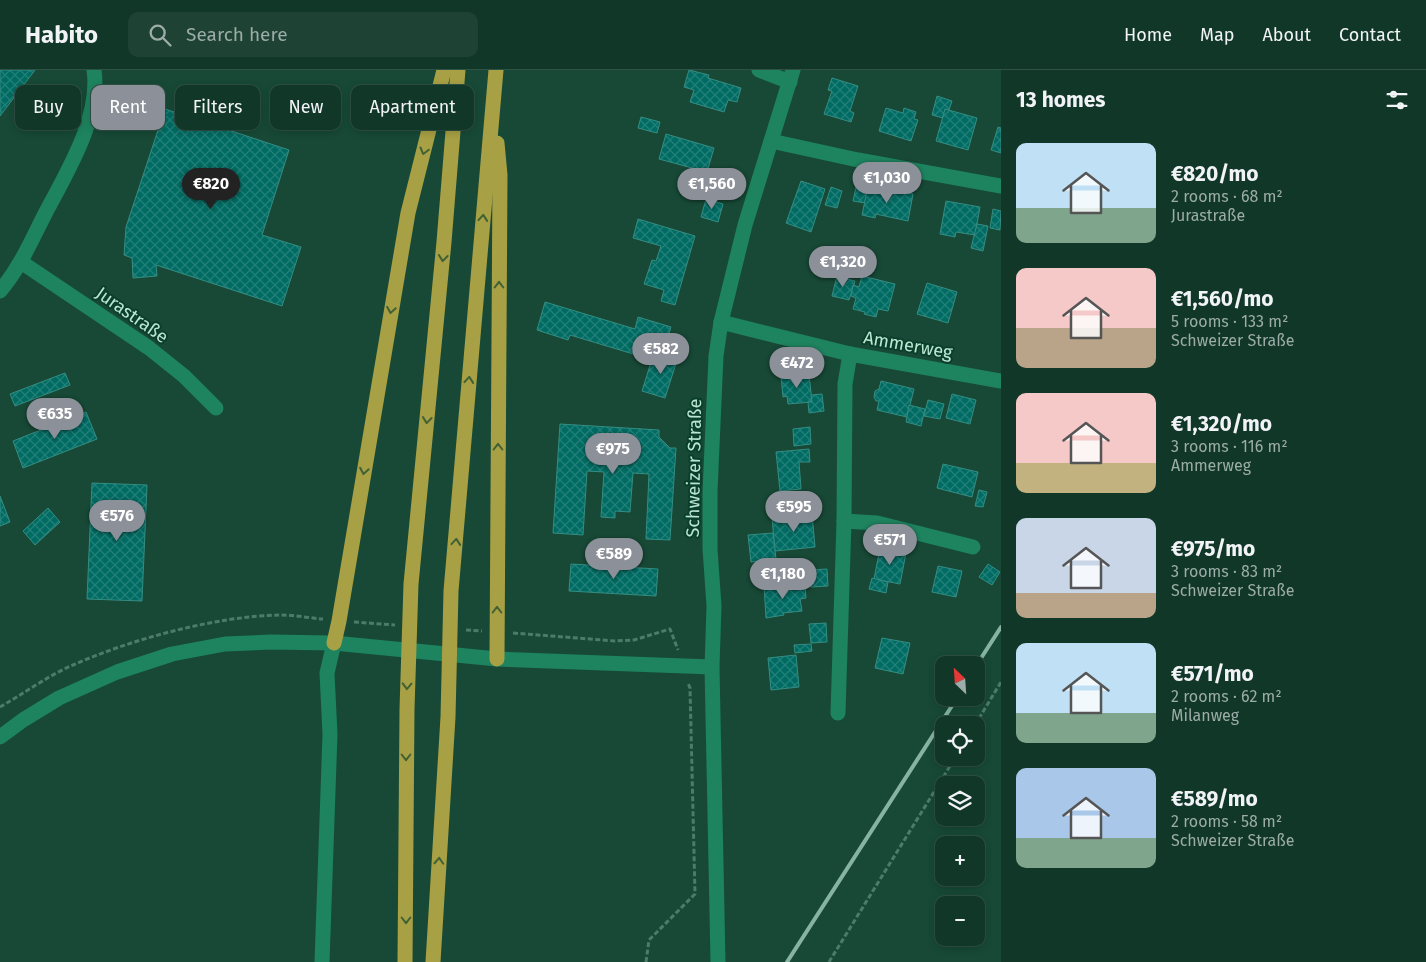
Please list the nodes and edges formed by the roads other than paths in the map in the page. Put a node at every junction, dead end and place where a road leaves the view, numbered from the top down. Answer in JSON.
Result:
{"nodes":[{"id":1,"x":94,"y":70,"type":"edge"},
{"id":2,"x":444,"y":70,"type":"edge"},
{"id":3,"x":458,"y":70,"type":"edge"},
{"id":4,"x":496,"y":70,"type":"edge"},
{"id":5,"x":759,"y":70,"type":"edge"},
{"id":6,"x":792,"y":76,"type":"edge"},
{"id":7,"x":493,"y":101,"type":"junction"},
{"id":8,"x":771,"y":141,"type":"junction"},
{"id":9,"x":1001,"y":186,"type":"edge"},
{"id":10,"x":21,"y":262,"type":"junction"},
{"id":11,"x":0,"y":291,"type":"edge"},
{"id":12,"x":721,"y":322,"type":"junction"},
{"id":13,"x":850,"y":354,"type":"junction"},
{"id":14,"x":1001,"y":381,"type":"edge"},
{"id":15,"x":216,"y":408,"type":"dead end"},
{"id":16,"x":844,"y":520,"type":"junction"},
{"id":17,"x":973,"y":547,"type":"dead end"},
{"id":18,"x":334,"y":644,"type":"junction"},
{"id":19,"x":497,"y":659,"type":"junction"},
{"id":20,"x":712,"y":667,"type":"junction"},
{"id":21,"x":838,"y":713,"type":"dead end"},
{"id":22,"x":0,"y":737,"type":"edge"},
{"id":23,"x":322,"y":962,"type":"edge"},
{"id":24,"x":405,"y":962,"type":"edge"},
{"id":25,"x":433,"y":962,"type":"edge"},
{"id":26,"x":718,"y":962,"type":"edge"}],
"edges":[{"from":1,"to":10,"type":"street"},
{"from":2,"to":18,"type":"highway","one_way":true},
{"from":3,"to":24,"type":"highway","one_way":true},
{"from":4,"to":7,"type":"highway"},
{"from":5,"to":6,"type":"street"},
{"from":6,"to":8,"type":"street","name":"Schweizer Straße"},
{"from":19,"to":7,"type":"highway","one_way":true},
{"from":25,"to":7,"type":"highway","one_way":true},
{"from":8,"to":9,"type":"street"},
{"from":8,"to":12,"type":"street","name":"Schweizer Straße"},
{"from":10,"to":11,"type":"street"},
{"from":10,"to":15,"type":"street","name":"Jurastraße"},
{"from":12,"to":13,"type":"street","name":"Ammerweg"},
{"from":12,"to":20,"type":"street","name":"Schweizer Straße"},
{"from":13,"to":14,"type":"street","name":"Ammerweg"},
{"from":13,"to":16,"type":"street"},
{"from":16,"to":17,"type":"street"},
{"from":16,"to":21,"type":"street"},
{"from":18,"to":19,"type":"street"},
{"from":18,"to":22,"type":"street"},
{"from":18,"to":23,"type":"street"},
{"from":19,"to":20,"type":"street"},
{"from":20,"to":26,"type":"street","name":"Schweizer Straße"}]}
